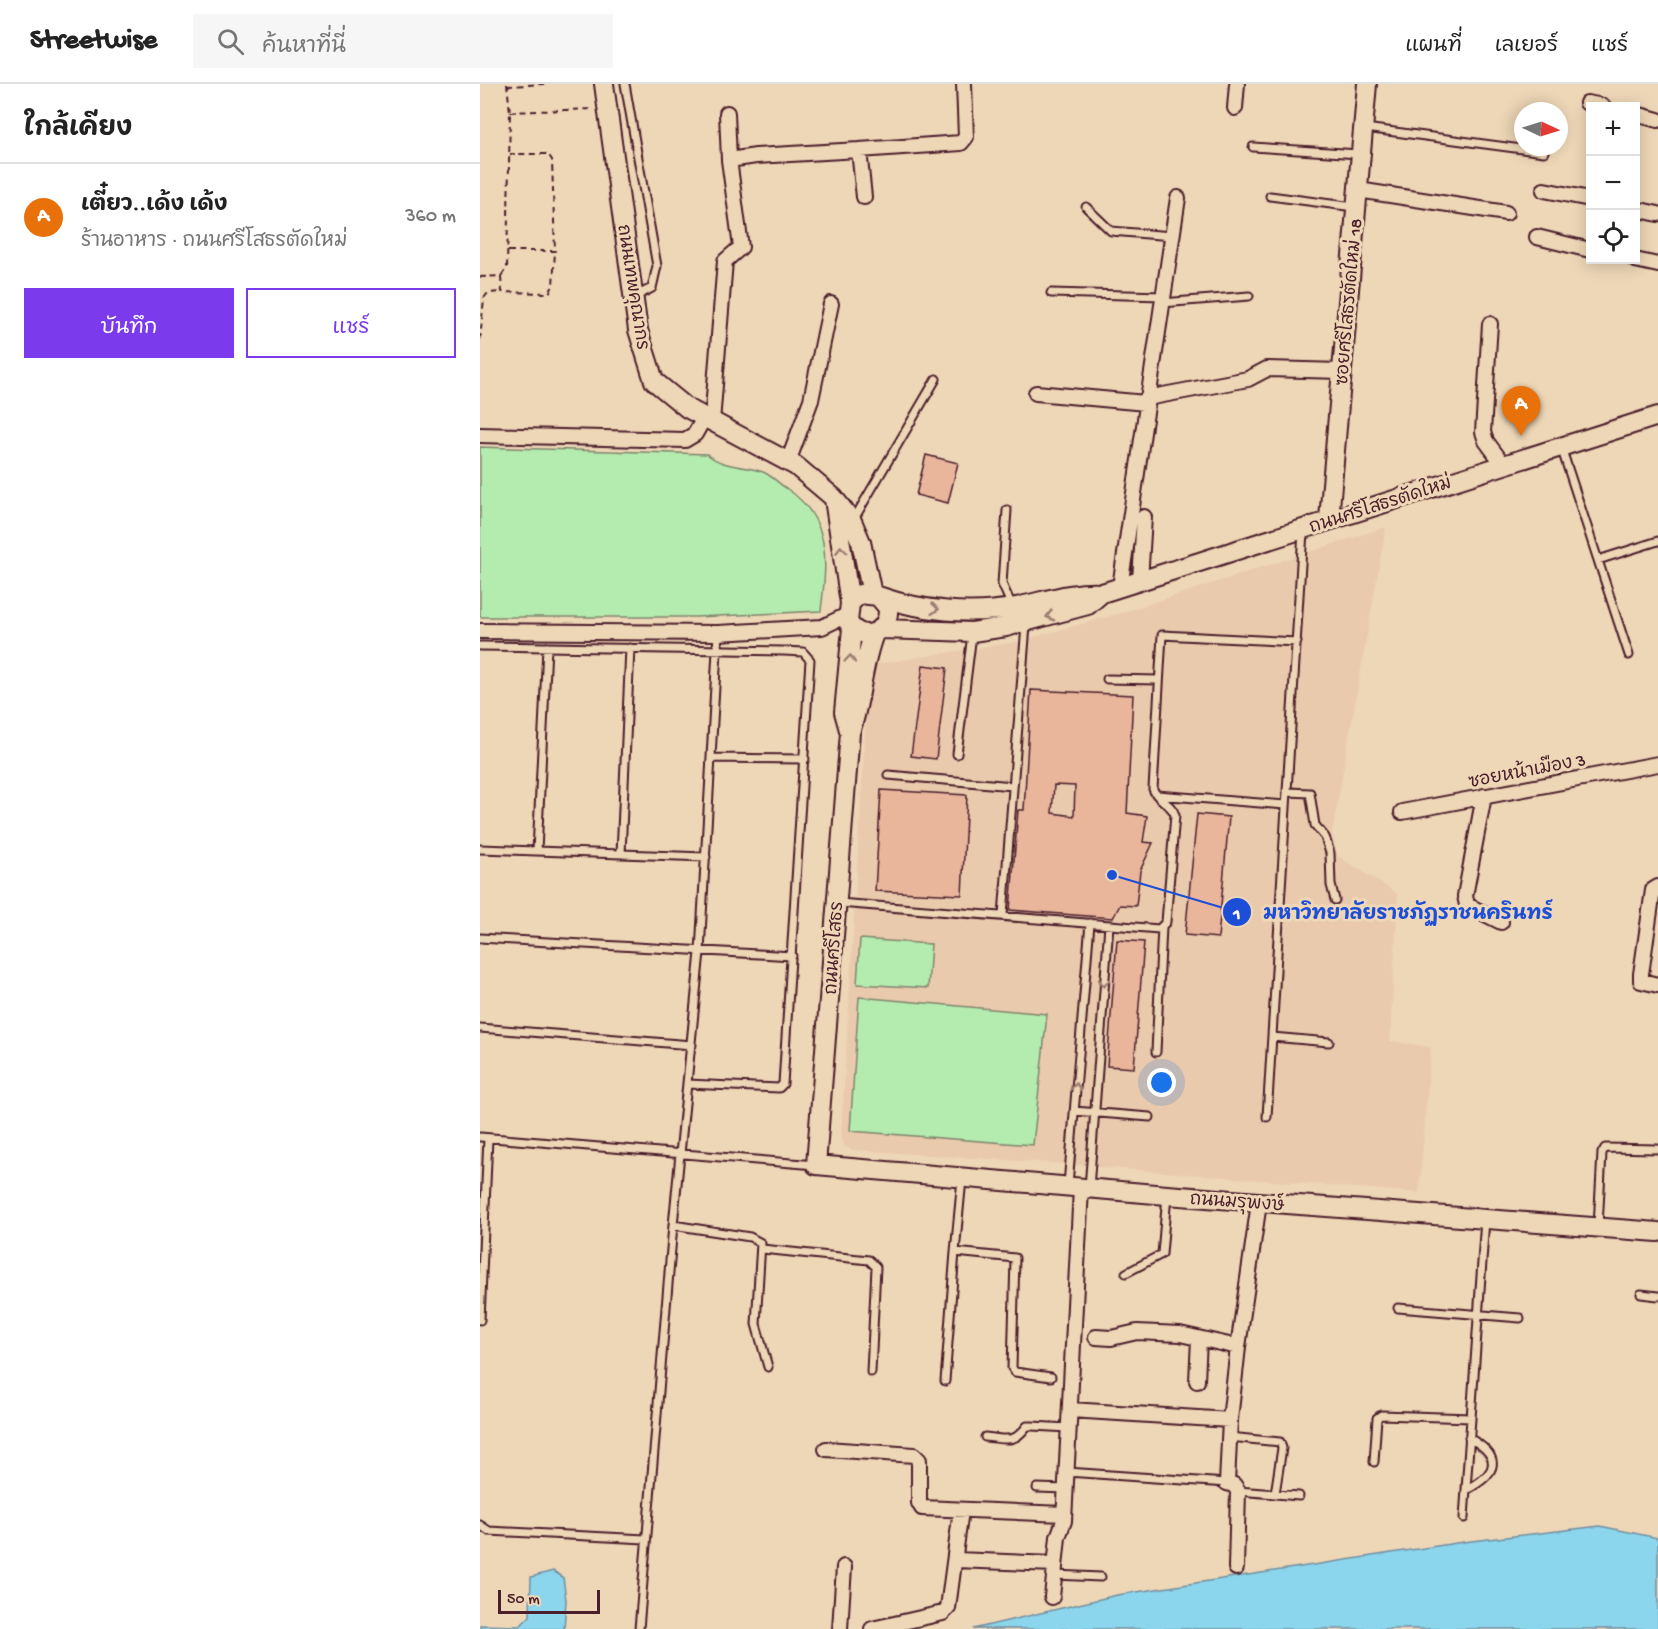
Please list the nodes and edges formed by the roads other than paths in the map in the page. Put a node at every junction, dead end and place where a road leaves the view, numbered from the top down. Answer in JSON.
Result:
{"nodes":[{"id":1,"x":604,"y":84,"type":"edge"},
{"id":2,"x":625,"y":84,"type":"edge"},
{"id":3,"x":964,"y":84,"type":"edge"},
{"id":4,"x":1237,"y":84,"type":"edge"},
{"id":5,"x":1368,"y":84,"type":"edge"},
{"id":6,"x":1235,"y":108,"type":"dead end"},
{"id":7,"x":727,"y":113,"type":"dead end"},
{"id":8,"x":1640,"y":115,"type":"edge"},
{"id":9,"x":1658,"y":120,"type":"edge"},
{"id":10,"x":1364,"y":128,"type":"junction"},
{"id":11,"x":1253,"y":147,"type":"dead end"},
{"id":12,"x":1514,"y":148,"type":"edge"},
{"id":13,"x":859,"y":150,"type":"junction"},
{"id":14,"x":1361,"y":154,"type":"junction"},
{"id":15,"x":729,"y":160,"type":"junction"},
{"id":16,"x":1544,"y":190,"type":"dead end"},
{"id":17,"x":864,"y":196,"type":"dead end"},
{"id":18,"x":1270,"y":196,"type":"dead end"},
{"id":19,"x":1178,"y":198,"type":"dead end"},
{"id":20,"x":1357,"y":199,"type":"junction"},
{"id":21,"x":1586,"y":199,"type":"edge"},
{"id":22,"x":1086,"y":207,"type":"dead end"},
{"id":23,"x":1640,"y":210,"type":"edge"},
{"id":24,"x":1506,"y":213,"type":"dead end"},
{"id":25,"x":1658,"y":214,"type":"edge"},
{"id":26,"x":1172,"y":236,"type":"junction"},
{"id":27,"x":1536,"y":237,"type":"dead end"},
{"id":28,"x":1586,"y":248,"type":"edge"},
{"id":29,"x":1640,"y":261,"type":"edge"},
{"id":30,"x":1658,"y":265,"type":"edge"},
{"id":31,"x":1051,"y":293,"type":"dead end"},
{"id":32,"x":1249,"y":296,"type":"dead end"},
{"id":33,"x":634,"y":297,"type":"junction"},
{"id":34,"x":1162,"y":300,"type":"junction"},
{"id":35,"x":831,"y":304,"type":"dead end"},
{"id":36,"x":1490,"y":324,"type":"dead end"},
{"id":37,"x":1342,"y":371,"type":"junction"},
{"id":38,"x":936,"y":379,"type":"dead end"},
{"id":39,"x":1036,"y":393,"type":"dead end"},
{"id":40,"x":1147,"y":400,"type":"junction"},
{"id":41,"x":1658,"y":416,"type":"edge"},
{"id":42,"x":708,"y":420,"type":"junction"},
{"id":43,"x":480,"y":435,"type":"edge"},
{"id":44,"x":1561,"y":447,"type":"junction"},
{"id":45,"x":788,"y":462,"type":"junction"},
{"id":46,"x":1503,"y":464,"type":"junction"},
{"id":47,"x":834,"y":498,"type":"junction"},
{"id":48,"x":1007,"y":510,"type":"dead end"},
{"id":49,"x":1144,"y":516,"type":"dead end"},
{"id":50,"x":1329,"y":519,"type":"junction"},
{"id":51,"x":852,"y":521,"type":"junction"},
{"id":52,"x":1303,"y":528,"type":"junction"},
{"id":53,"x":1658,"y":541,"type":"edge"},
{"id":54,"x":1598,"y":560,"type":"junction"},
{"id":55,"x":1140,"y":581,"type":"junction"},
{"id":56,"x":1111,"y":590,"type":"junction"},
{"id":57,"x":875,"y":595,"type":"junction"},
{"id":58,"x":1012,"y":608,"type":"junction"},
{"id":59,"x":850,"y":615,"type":"junction"},
{"id":60,"x":1026,"y":622,"type":"junction"},
{"id":61,"x":480,"y":631,"type":"edge"},
{"id":62,"x":878,"y":631,"type":"junction"},
{"id":63,"x":972,"y":632,"type":"junction"},
{"id":64,"x":718,"y":633,"type":"junction"},
{"id":65,"x":1297,"y":642,"type":"junction"},
{"id":66,"x":480,"y":646,"type":"edge"},
{"id":67,"x":547,"y":647,"type":"junction"},
{"id":68,"x":630,"y":648,"type":"junction"},
{"id":69,"x":717,"y":650,"type":"junction"},
{"id":70,"x":1629,"y":655,"type":"dead end"},
{"id":71,"x":1107,"y":679,"type":"dead end"},
{"id":72,"x":1159,"y":680,"type":"junction"},
{"id":73,"x":850,"y":732,"type":"junction"},
{"id":74,"x":957,"y":754,"type":"dead end"},
{"id":75,"x":711,"y":758,"type":"junction"},
{"id":76,"x":805,"y":759,"type":"junction"},
{"id":77,"x":1658,"y":764,"type":"edge"},
{"id":78,"x":888,"y":775,"type":"dead end"},
{"id":79,"x":1013,"y":786,"type":"junction"},
{"id":80,"x":1288,"y":792,"type":"junction"},
{"id":81,"x":1155,"y":795,"type":"junction"},
{"id":82,"x":1484,"y":796,"type":"junction"},
{"id":83,"x":1286,"y":805,"type":"junction"},
{"id":84,"x":1402,"y":812,"type":"dead end"},
{"id":85,"x":480,"y":849,"type":"edge"},
{"id":86,"x":537,"y":851,"type":"junction"},
{"id":87,"x":621,"y":854,"type":"junction"},
{"id":88,"x":706,"y":857,"type":"junction"},
{"id":89,"x":1658,"y":887,"type":"edge"},
{"id":90,"x":1335,"y":900,"type":"dead end"},
{"id":91,"x":836,"y":903,"type":"junction"},
{"id":92,"x":1002,"y":915,"type":"junction"},
{"id":93,"x":1501,"y":922,"type":"dead end"},
{"id":94,"x":1090,"y":923,"type":"junction"},
{"id":95,"x":1109,"y":925,"type":"junction"},
{"id":96,"x":1162,"y":927,"type":"junction"},
{"id":97,"x":480,"y":938,"type":"edge"},
{"id":98,"x":700,"y":952,"type":"junction"},
{"id":99,"x":792,"y":956,"type":"junction"},
{"id":100,"x":1658,"y":985,"type":"edge"},
{"id":101,"x":480,"y":1028,"type":"edge"},
{"id":102,"x":1272,"y":1037,"type":"junction"},
{"id":103,"x":1329,"y":1042,"type":"dead end"},
{"id":104,"x":692,"y":1045,"type":"junction"},
{"id":105,"x":1155,"y":1052,"type":"dead end"},
{"id":106,"x":688,"y":1084,"type":"junction"},
{"id":107,"x":1074,"y":1111,"type":"junction"},
{"id":108,"x":1094,"y":1113,"type":"junction"},
{"id":109,"x":1150,"y":1117,"type":"dead end"},
{"id":110,"x":1267,"y":1117,"type":"dead end"},
{"id":111,"x":484,"y":1138,"type":"edge"},
{"id":112,"x":1658,"y":1149,"type":"edge"},
{"id":113,"x":681,"y":1154,"type":"junction"},
{"id":114,"x":816,"y":1165,"type":"junction"},
{"id":115,"x":962,"y":1179,"type":"junction"},
{"id":116,"x":1079,"y":1188,"type":"junction"},
{"id":117,"x":1167,"y":1196,"type":"junction"},
{"id":118,"x":1259,"y":1203,"type":"junction"},
{"id":119,"x":1485,"y":1219,"type":"junction"},
{"id":120,"x":673,"y":1225,"type":"junction"},
{"id":121,"x":1598,"y":1228,"type":"junction"},
{"id":122,"x":1658,"y":1232,"type":"edge"},
{"id":123,"x":762,"y":1249,"type":"junction"},
{"id":124,"x":955,"y":1252,"type":"junction"},
{"id":125,"x":1126,"y":1273,"type":"dead end"},
{"id":126,"x":1641,"y":1294,"type":"dead end"},
{"id":127,"x":1658,"y":1296,"type":"edge"},
{"id":128,"x":1398,"y":1308,"type":"dead end"},
{"id":129,"x":1478,"y":1314,"type":"junction"},
{"id":130,"x":1520,"y":1318,"type":"dead end"},
{"id":131,"x":480,"y":1320,"type":"edge"},
{"id":132,"x":1096,"y":1337,"type":"dead end"},
{"id":133,"x":1199,"y":1340,"type":"junction"},
{"id":134,"x":1238,"y":1347,"type":"junction"},
{"id":135,"x":768,"y":1367,"type":"dead end"},
{"id":136,"x":871,"y":1372,"type":"dead end"},
{"id":137,"x":1051,"y":1377,"type":"dead end"},
{"id":138,"x":945,"y":1381,"type":"dead end"},
{"id":139,"x":1197,"y":1381,"type":"dead end"},
{"id":140,"x":1070,"y":1410,"type":"junction"},
{"id":141,"x":1471,"y":1418,"type":"junction"},
{"id":142,"x":1230,"y":1420,"type":"junction"},
{"id":143,"x":1069,"y":1428,"type":"junction"},
{"id":144,"x":985,"y":1437,"type":"dead end"},
{"id":145,"x":1229,"y":1437,"type":"junction"},
{"id":146,"x":1469,"y":1438,"type":"junction"},
{"id":147,"x":826,"y":1449,"type":"dead end"},
{"id":148,"x":1374,"y":1462,"type":"dead end"},
{"id":149,"x":1067,"y":1472,"type":"junction"},
{"id":150,"x":1233,"y":1487,"type":"junction"},
{"id":151,"x":1037,"y":1488,"type":"dead end"},
{"id":152,"x":1066,"y":1489,"type":"junction"},
{"id":153,"x":1466,"y":1490,"type":"junction"},
{"id":154,"x":1275,"y":1494,"type":"junction"},
{"id":155,"x":1299,"y":1496,"type":"dead end"},
{"id":156,"x":961,"y":1510,"type":"junction"},
{"id":157,"x":1064,"y":1514,"type":"junction"},
{"id":158,"x":1464,"y":1518,"type":"dead end"},
{"id":159,"x":480,"y":1525,"type":"edge"},
{"id":160,"x":645,"y":1539,"type":"junction"},
{"id":161,"x":956,"y":1560,"type":"junction"},
{"id":162,"x":844,"y":1567,"type":"dead end"},
{"id":163,"x":1236,"y":1568,"type":"dead end"},
{"id":164,"x":1055,"y":1569,"type":"junction"},
{"id":165,"x":1101,"y":1577,"type":"dead end"},
{"id":166,"x":1052,"y":1597,"type":"dead end"},
{"id":167,"x":639,"y":1629,"type":"edge"},
{"id":168,"x":840,"y":1629,"type":"edge"},
{"id":169,"x":872,"y":1629,"type":"edge"}],
"edges":[{"from":1,"to":33,"type":"main road","name":"ถนนเทพคุณากร"},
{"from":2,"to":33,"type":"lane"},
{"from":3,"to":13,"type":"street"},
{"from":4,"to":6,"type":"street"},
{"from":5,"to":10,"type":"main road","name":"ซอยศรีโสธรตัดใหม่ 18"},
{"from":7,"to":15,"type":"street"},
{"from":8,"to":9,"type":"street"},
{"from":10,"to":12,"type":"lane"},
{"from":10,"to":14,"type":"main road","name":"ซอยศรีโสธรตัดใหม่ 18"},
{"from":11,"to":14,"type":"lane"},
{"from":13,"to":15,"type":"street"},
{"from":13,"to":17,"type":"street"},
{"from":14,"to":20,"type":"main road","name":"ซอยศรีโสธรตัดใหม่ 18"},
{"from":15,"to":42,"type":"street"},
{"from":16,"to":21,"type":"street"},
{"from":18,"to":20,"type":"lane"},
{"from":19,"to":26,"type":"street"},
{"from":20,"to":24,"type":"street"},
{"from":20,"to":37,"type":"main road","name":"ซอยศรีโสธรตัดใหม่ 18"},
{"from":22,"to":26,"type":"lane"},
{"from":23,"to":25,"type":"street"},
{"from":26,"to":34,"type":"street"},
{"from":27,"to":28,"type":"street"},
{"from":29,"to":30,"type":"street"},
{"from":31,"to":34,"type":"lane"},
{"from":32,"to":34,"type":"lane"},
{"from":33,"to":42,"type":"main road","name":"ถนนเทพคุณากร"},
{"from":34,"to":40,"type":"street"},
{"from":35,"to":45,"type":"street"},
{"from":36,"to":46,"type":"street"},
{"from":37,"to":40,"type":"street"},
{"from":37,"to":50,"type":"main road","name":"ซอยศรีโสธรตัดใหม่ 18"},
{"from":38,"to":51,"type":"lane"},
{"from":39,"to":40,"type":"street"},
{"from":40,"to":56,"type":"street"},
{"from":41,"to":44,"type":"main road","name":"ถนนศรีโสธรตัดใหม่"},
{"from":42,"to":43,"type":"street"},
{"from":42,"to":45,"type":"main road","name":"ถนนเทพคุณากร"},
{"from":44,"to":46,"type":"main road","name":"ถนนศรีโสธรตัดใหม่"},
{"from":44,"to":54,"type":"lane"},
{"from":45,"to":47,"type":"main road","name":"ถนนเทพคุณากร"},
{"from":46,"to":50,"type":"main road","name":"ถนนศรีโสธรตัดใหม่"},
{"from":47,"to":51,"type":"main road","name":"ถนนเทพคุณากร"},
{"from":59,"to":47,"type":"main road","one_way":true},
{"from":48,"to":58,"type":"lane"},
{"from":49,"to":55,"type":"street"},
{"from":50,"to":52,"type":"main road","name":"ถนนศรีโสธรตัดใหม่"},
{"from":51,"to":57,"type":"main road","name":"ถนนเทพคุณากร"},
{"from":52,"to":55,"type":"main road","name":"ถนนศรีโสธรตัดใหม่"},
{"from":52,"to":65,"type":"lane"},
{"from":53,"to":54,"type":"lane"},
{"from":54,"to":70,"type":"lane"},
{"from":55,"to":56,"type":"main road","name":"ถนนศรีโสธรตัดใหม่"},
{"from":56,"to":58,"type":"main road","name":"ถนนศรีโสธรตัดใหม่"},
{"from":56,"to":60,"type":"main road","name":"ถนนศรีโสธรตัดใหม่","one_way":true},
{"from":57,"to":58,"type":"main road","name":"ถนนศรีโสธรตัดใหม่","one_way":true},
{"from":57,"to":59,"type":"main road"},
{"from":57,"to":62,"type":"main road"},
{"from":59,"to":62,"type":"main road"},
{"from":59,"to":64,"type":"street"},
{"from":73,"to":59,"type":"main road","name":"ถนนศรีโสธร","one_way":true},
{"from":60,"to":63,"type":"main road","name":"ถนนศรีโสธรตัดใหม่"},
{"from":60,"to":79,"type":"lane"},
{"from":61,"to":64,"type":"street"},
{"from":62,"to":63,"type":"main road","name":"ถนนศรีโสธรตัดใหม่"},
{"from":62,"to":73,"type":"main road","name":"ถนนศรีโสธร"},
{"from":63,"to":74,"type":"lane"},
{"from":64,"to":69,"type":"lane"},
{"from":65,"to":72,"type":"lane"},
{"from":65,"to":80,"type":"lane"},
{"from":66,"to":67,"type":"lane"},
{"from":67,"to":68,"type":"lane"},
{"from":67,"to":86,"type":"lane"},
{"from":68,"to":69,"type":"lane"},
{"from":68,"to":87,"type":"lane"},
{"from":69,"to":75,"type":"lane"},
{"from":69,"to":76,"type":"lane"},
{"from":71,"to":72,"type":"lane"},
{"from":72,"to":81,"type":"lane"},
{"from":73,"to":91,"type":"main road","name":"ถนนศรีโสธร"},
{"from":75,"to":76,"type":"lane"},
{"from":75,"to":88,"type":"lane"},
{"from":76,"to":99,"type":"lane"},
{"from":77,"to":82,"type":"street","name":"ซอยหน้าเมือง 3"},
{"from":78,"to":79,"type":"lane"},
{"from":79,"to":92,"type":"lane"},
{"from":80,"to":83,"type":"lane"},
{"from":80,"to":90,"type":"lane"},
{"from":81,"to":83,"type":"lane"},
{"from":81,"to":96,"type":"lane"},
{"from":82,"to":84,"type":"street","name":"ซอยหน้าเมือง 3"},
{"from":82,"to":93,"type":"street"},
{"from":83,"to":102,"type":"lane"},
{"from":85,"to":86,"type":"lane"},
{"from":86,"to":87,"type":"lane"},
{"from":87,"to":88,"type":"lane"},
{"from":88,"to":98,"type":"lane"},
{"from":89,"to":100,"type":"street"},
{"from":91,"to":92,"type":"lane"},
{"from":91,"to":114,"type":"main road","name":"ถนนศรีโสธร"},
{"from":92,"to":94,"type":"lane"},
{"from":94,"to":95,"type":"lane"},
{"from":107,"to":94,"type":"lane","one_way":true},
{"from":95,"to":96,"type":"lane"},
{"from":95,"to":108,"type":"lane","one_way":true},
{"from":96,"to":105,"type":"lane"},
{"from":97,"to":98,"type":"lane"},
{"from":98,"to":99,"type":"lane"},
{"from":98,"to":104,"type":"lane"},
{"from":99,"to":106,"type":"lane"},
{"from":101,"to":104,"type":"lane"},
{"from":102,"to":103,"type":"lane"},
{"from":102,"to":110,"type":"lane"},
{"from":104,"to":106,"type":"lane"},
{"from":106,"to":113,"type":"lane"},
{"from":107,"to":108,"type":"lane"},
{"from":107,"to":116,"type":"lane"},
{"from":108,"to":109,"type":"lane"},
{"from":108,"to":116,"type":"lane"},
{"from":111,"to":113,"type":"lane"},
{"from":111,"to":131,"type":"lane"},
{"from":112,"to":121,"type":"lane"},
{"from":113,"to":114,"type":"lane"},
{"from":113,"to":120,"type":"lane"},
{"from":114,"to":115,"type":"main road","name":"ถนนมรุพงษ์"},
{"from":115,"to":116,"type":"main road","name":"ถนนมรุพงษ์"},
{"from":115,"to":124,"type":"lane"},
{"from":116,"to":117,"type":"main road","name":"ถนนมรุพงษ์"},
{"from":116,"to":140,"type":"street"},
{"from":117,"to":118,"type":"main road","name":"ถนนมรุพงษ์"},
{"from":117,"to":125,"type":"lane"},
{"from":118,"to":119,"type":"main road","name":"ถนนมรุพงษ์"},
{"from":118,"to":134,"type":"street"},
{"from":119,"to":121,"type":"main road","name":"ถนนมรุพงษ์"},
{"from":119,"to":129,"type":"lane"},
{"from":120,"to":123,"type":"lane"},
{"from":120,"to":160,"type":"lane"},
{"from":121,"to":122,"type":"main road","name":"ถนนมรุพงษ์"},
{"from":123,"to":135,"type":"lane"},
{"from":123,"to":136,"type":"lane"},
{"from":124,"to":137,"type":"lane"},
{"from":124,"to":138,"type":"lane"},
{"from":126,"to":127,"type":"lane"},
{"from":128,"to":129,"type":"lane"},
{"from":129,"to":130,"type":"lane"},
{"from":129,"to":141,"type":"lane"},
{"from":132,"to":133,"type":"street"},
{"from":133,"to":134,"type":"street"},
{"from":133,"to":139,"type":"street"},
{"from":134,"to":142,"type":"street"},
{"from":140,"to":142,"type":"street"},
{"from":140,"to":143,"type":"street"},
{"from":141,"to":146,"type":"lane"},
{"from":141,"to":148,"type":"lane"},
{"from":142,"to":145,"type":"street"},
{"from":143,"to":144,"type":"lane"},
{"from":143,"to":149,"type":"street"},
{"from":145,"to":150,"type":"street"},
{"from":145,"to":154,"type":"lane"},
{"from":146,"to":153,"type":"lane"},
{"from":146,"to":153,"type":"lane"},
{"from":147,"to":156,"type":"street"},
{"from":149,"to":150,"type":"lane"},
{"from":149,"to":152,"type":"street"},
{"from":150,"to":154,"type":"lane"},
{"from":150,"to":163,"type":"street"},
{"from":151,"to":152,"type":"lane"},
{"from":152,"to":157,"type":"street"},
{"from":153,"to":158,"type":"lane"},
{"from":154,"to":155,"type":"lane"},
{"from":156,"to":157,"type":"street"},
{"from":156,"to":161,"type":"street"},
{"from":157,"to":164,"type":"street"},
{"from":159,"to":160,"type":"lane"},
{"from":160,"to":167,"type":"lane"},
{"from":161,"to":164,"type":"street"},
{"from":161,"to":169,"type":"street"},
{"from":162,"to":168,"type":"street"},
{"from":164,"to":165,"type":"lane"},
{"from":164,"to":166,"type":"street"}]}
